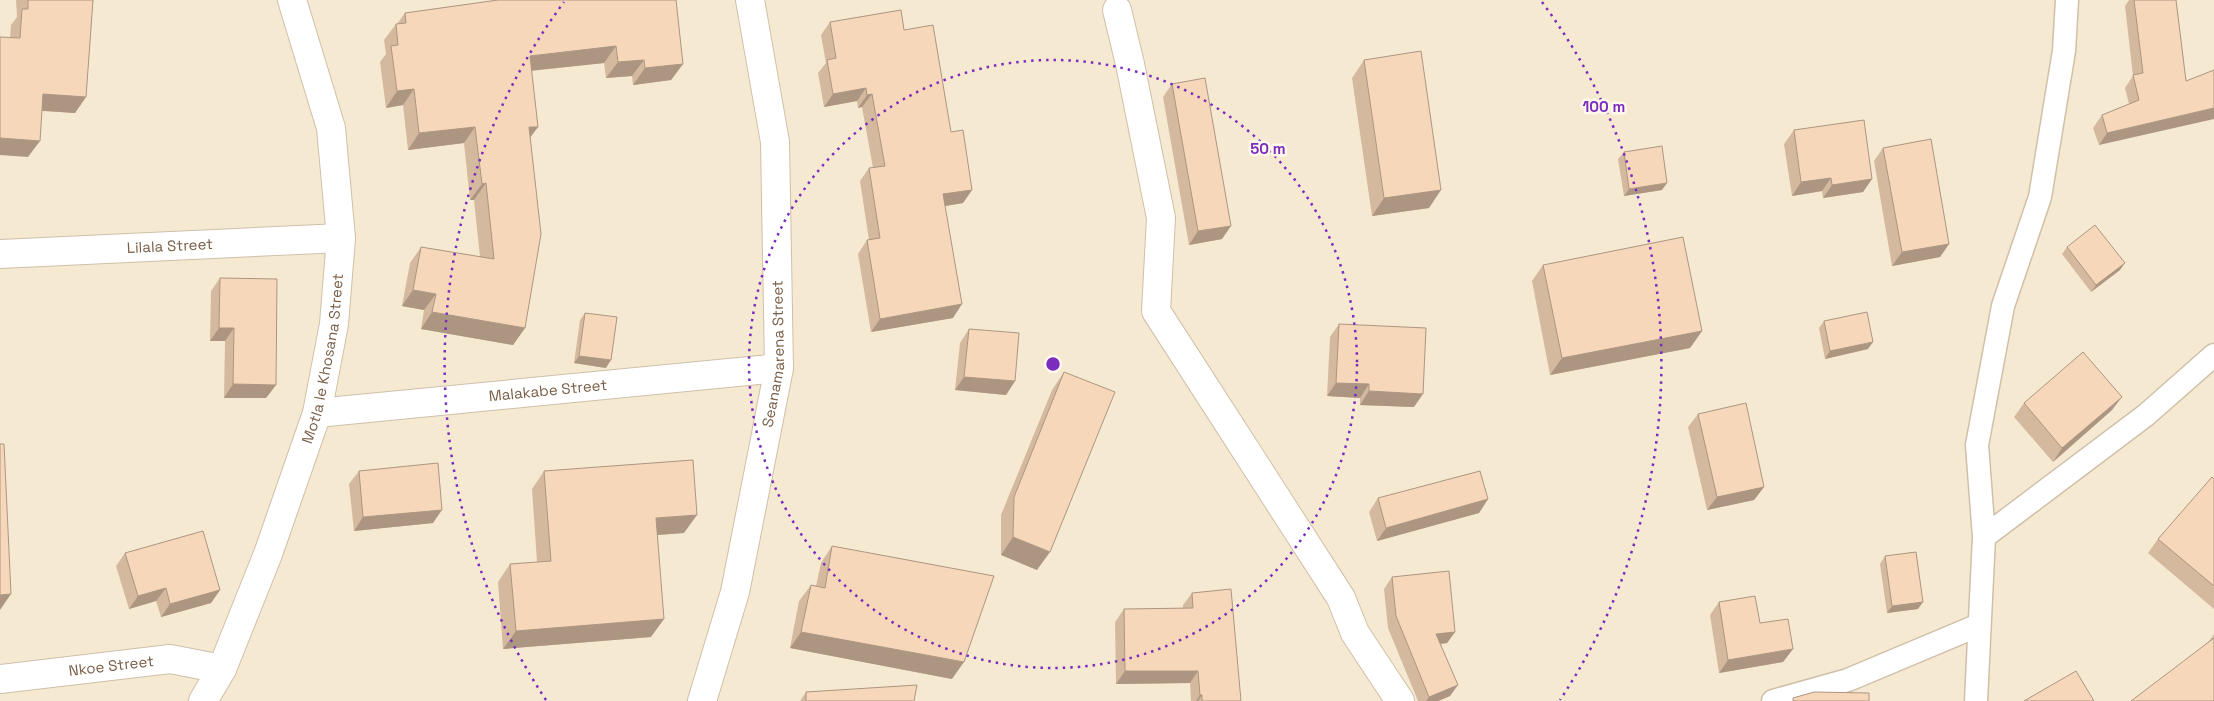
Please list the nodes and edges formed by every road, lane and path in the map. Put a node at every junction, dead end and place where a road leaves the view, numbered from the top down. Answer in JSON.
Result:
{"nodes":[{"id":1,"x":292,"y":0,"type":"edge"},
{"id":2,"x":750,"y":0,"type":"edge"},
{"id":3,"x":2067,"y":0,"type":"edge"},
{"id":4,"x":1117,"y":10,"type":"dead end"},
{"id":5,"x":341,"y":238,"type":"junction"},
{"id":6,"x":0,"y":254,"type":"edge"},
{"id":7,"x":2214,"y":355,"type":"edge"},
{"id":8,"x":779,"y":368,"type":"junction"},
{"id":9,"x":318,"y":413,"type":"junction"},
{"id":10,"x":1984,"y":537,"type":"junction"},
{"id":11,"x":1978,"y":625,"type":"junction"},
{"id":12,"x":222,"y":669,"type":"junction"},
{"id":13,"x":0,"y":679,"type":"edge"},
{"id":14,"x":203,"y":701,"type":"edge"},
{"id":15,"x":702,"y":701,"type":"edge"},
{"id":16,"x":1400,"y":701,"type":"edge"},
{"id":17,"x":1773,"y":701,"type":"edge"},
{"id":18,"x":1976,"y":701,"type":"edge"}],
"edges":[{"from":1,"to":5,"type":"street","name":"Motla le Khosana Street"},
{"from":2,"to":8,"type":"street","name":"Seanamarena Street"},
{"from":3,"to":10,"type":"lane"},
{"from":4,"to":16,"type":"street"},
{"from":5,"to":6,"type":"street","name":"Lilala Street"},
{"from":5,"to":9,"type":"street","name":"Motla le Khosana Street"},
{"from":7,"to":10,"type":"lane"},
{"from":8,"to":9,"type":"street","name":"Malakabe Street"},
{"from":8,"to":15,"type":"street","name":"Seanamarena Street"},
{"from":9,"to":12,"type":"street","name":"Motla le Khosana Street"},
{"from":10,"to":11,"type":"lane"},
{"from":11,"to":17,"type":"lane"},
{"from":11,"to":18,"type":"lane"},
{"from":12,"to":13,"type":"street","name":"Nkoe Street"},
{"from":12,"to":14,"type":"street","name":"Motla le Khosana Street"}]}
